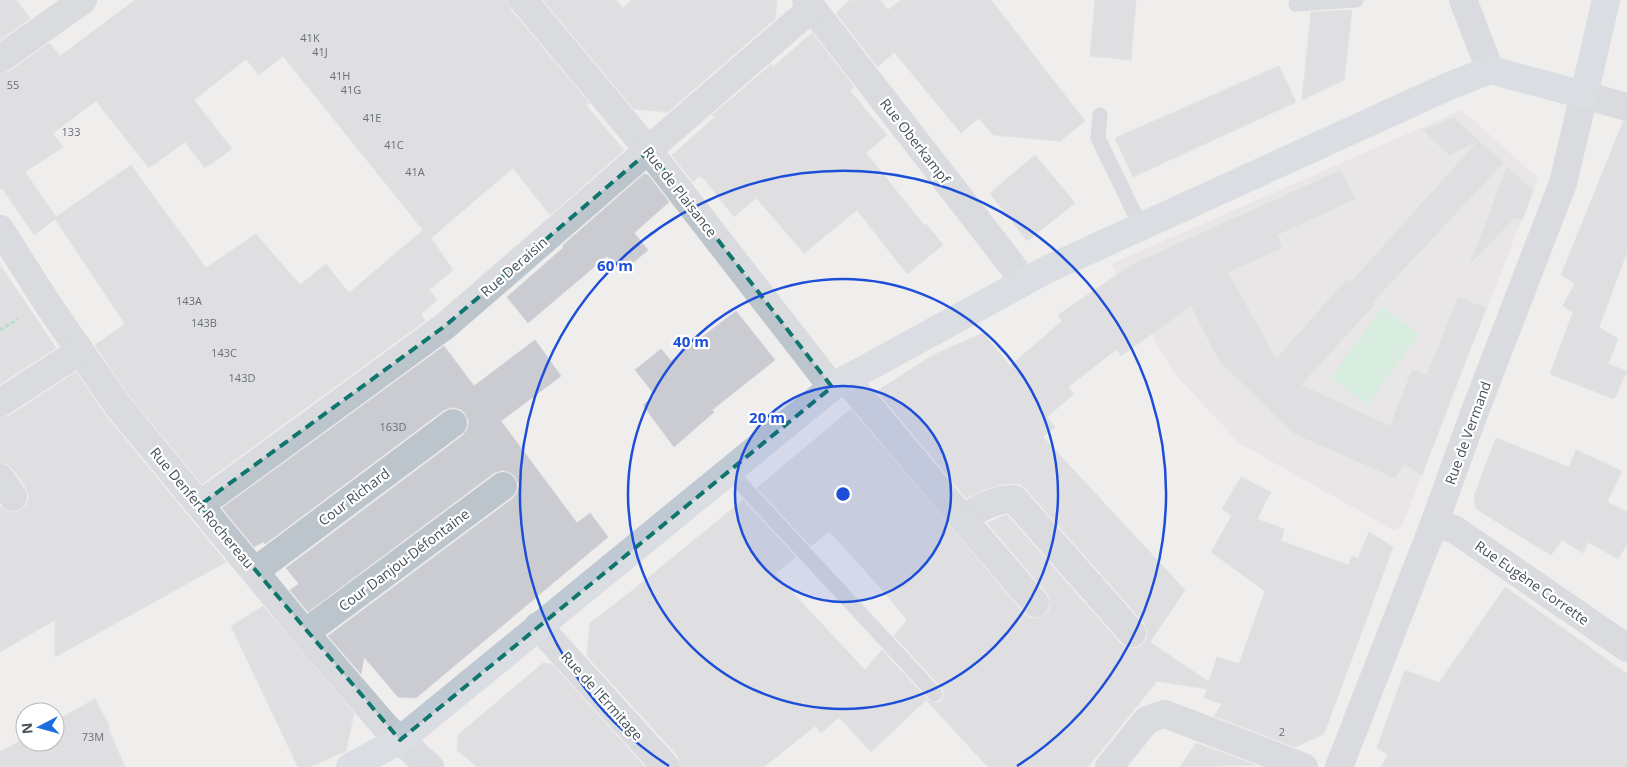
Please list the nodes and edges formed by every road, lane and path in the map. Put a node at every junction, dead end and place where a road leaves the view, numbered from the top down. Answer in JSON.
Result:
{"nodes":[{"id":1,"x":83,"y":0,"type":"edge"},
{"id":2,"x":523,"y":0,"type":"edge"},
{"id":3,"x":1356,"y":0,"type":"edge"},
{"id":4,"x":1463,"y":0,"type":"edge"},
{"id":5,"x":1606,"y":0,"type":"edge"},
{"id":6,"x":809,"y":4,"type":"edge"},
{"id":7,"x":1296,"y":4,"type":"dead end"},
{"id":8,"x":0,"y":59,"type":"edge"},
{"id":9,"x":1490,"y":70,"type":"junction"},
{"id":10,"x":1584,"y":95,"type":"junction"},
{"id":11,"x":1627,"y":107,"type":"edge"},
{"id":12,"x":1100,"y":115,"type":"dead end"},
{"id":13,"x":648,"y":152,"type":"junction"},
{"id":14,"x":1141,"y":227,"type":"junction"},
{"id":15,"x":0,"y":229,"type":"edge"},
{"id":16,"x":1022,"y":283,"type":"junction"},
{"id":17,"x":80,"y":350,"type":"junction"},
{"id":18,"x":839,"y":383,"type":"junction"},
{"id":19,"x":0,"y":403,"type":"edge"},
{"id":20,"x":453,"y":423,"type":"dead end"},
{"id":21,"x":729,"y":471,"type":"junction"},
{"id":22,"x":503,"y":486,"type":"dead end"},
{"id":23,"x":200,"y":505,"type":"junction"},
{"id":24,"x":963,"y":519,"type":"junction"},
{"id":25,"x":1434,"y":524,"type":"junction"},
{"id":26,"x":255,"y":571,"type":"junction"},
{"id":27,"x":1035,"y":603,"type":"dead end"},
{"id":28,"x":538,"y":626,"type":"junction"},
{"id":29,"x":1132,"y":633,"type":"dead end"},
{"id":30,"x":305,"y":634,"type":"junction"},
{"id":31,"x":1627,"y":648,"type":"edge"},
{"id":32,"x":935,"y":694,"type":"dead end"},
{"id":33,"x":400,"y":740,"type":"junction"},
{"id":34,"x":350,"y":767,"type":"edge"},
{"id":35,"x":430,"y":767,"type":"edge"},
{"id":36,"x":666,"y":767,"type":"edge"},
{"id":37,"x":1108,"y":767,"type":"edge"},
{"id":38,"x":1304,"y":767,"type":"edge"},
{"id":39,"x":1339,"y":767,"type":"edge"}],
"edges":[{"from":1,"to":8,"type":"street"},
{"from":2,"to":13,"type":"street","name":"Rue de Plaisance"},
{"from":3,"to":7,"type":"lane"},
{"from":4,"to":9,"type":"street"},
{"from":5,"to":10,"type":"main road"},
{"from":6,"to":13,"type":"street","name":"Rue Deraisin"},
{"from":6,"to":16,"type":"street","name":"Rue Oberkampf"},
{"from":9,"to":10,"type":"main road"},
{"from":9,"to":14,"type":"main road"},
{"from":10,"to":11,"type":"street"},
{"from":10,"to":25,"type":"street","name":"Rue de Vermand"},
{"from":12,"to":14,"type":"lane"},
{"from":13,"to":18,"type":"street","name":"Rue de Plaisance"},
{"from":13,"to":23,"type":"street","name":"Rue Deraisin"},
{"from":14,"to":16,"type":"main road"},
{"from":15,"to":17,"type":"street","name":"Rue Denfert Rochereau"},
{"from":16,"to":18,"type":"main road"},
{"from":17,"to":19,"type":"street"},
{"from":17,"to":23,"type":"street","name":"Rue Denfert Rochereau"},
{"from":18,"to":21,"type":"main road"},
{"from":18,"to":24,"type":"street","name":"Rue de Plaisance"},
{"from":20,"to":26,"type":"street","name":"Cour Richard"},
{"from":21,"to":28,"type":"main road"},
{"from":21,"to":32,"type":"lane"},
{"from":22,"to":30,"type":"street","name":"Cour Danjou-Défontaine"},
{"from":23,"to":26,"type":"street","name":"Rue Denfert Rochereau"},
{"from":24,"to":27,"type":"street","name":"Rue de Plaisance"},
{"from":24,"to":29,"type":"street"},
{"from":25,"to":31,"type":"street","name":"Rue Eugène Corrette"},
{"from":25,"to":39,"type":"street","name":"Rue de Vermand"},
{"from":26,"to":30,"type":"street","name":"Rue Denfert Rochereau"},
{"from":28,"to":33,"type":"main road"},
{"from":28,"to":36,"type":"street","name":"Rue de l'Ermitage"},
{"from":30,"to":33,"type":"street","name":"Rue Denfert Rochereau"},
{"from":33,"to":34,"type":"main road"},
{"from":33,"to":35,"type":"street","name":"Rue Denfert Rochereau"},
{"from":37,"to":38,"type":"street"}]}
